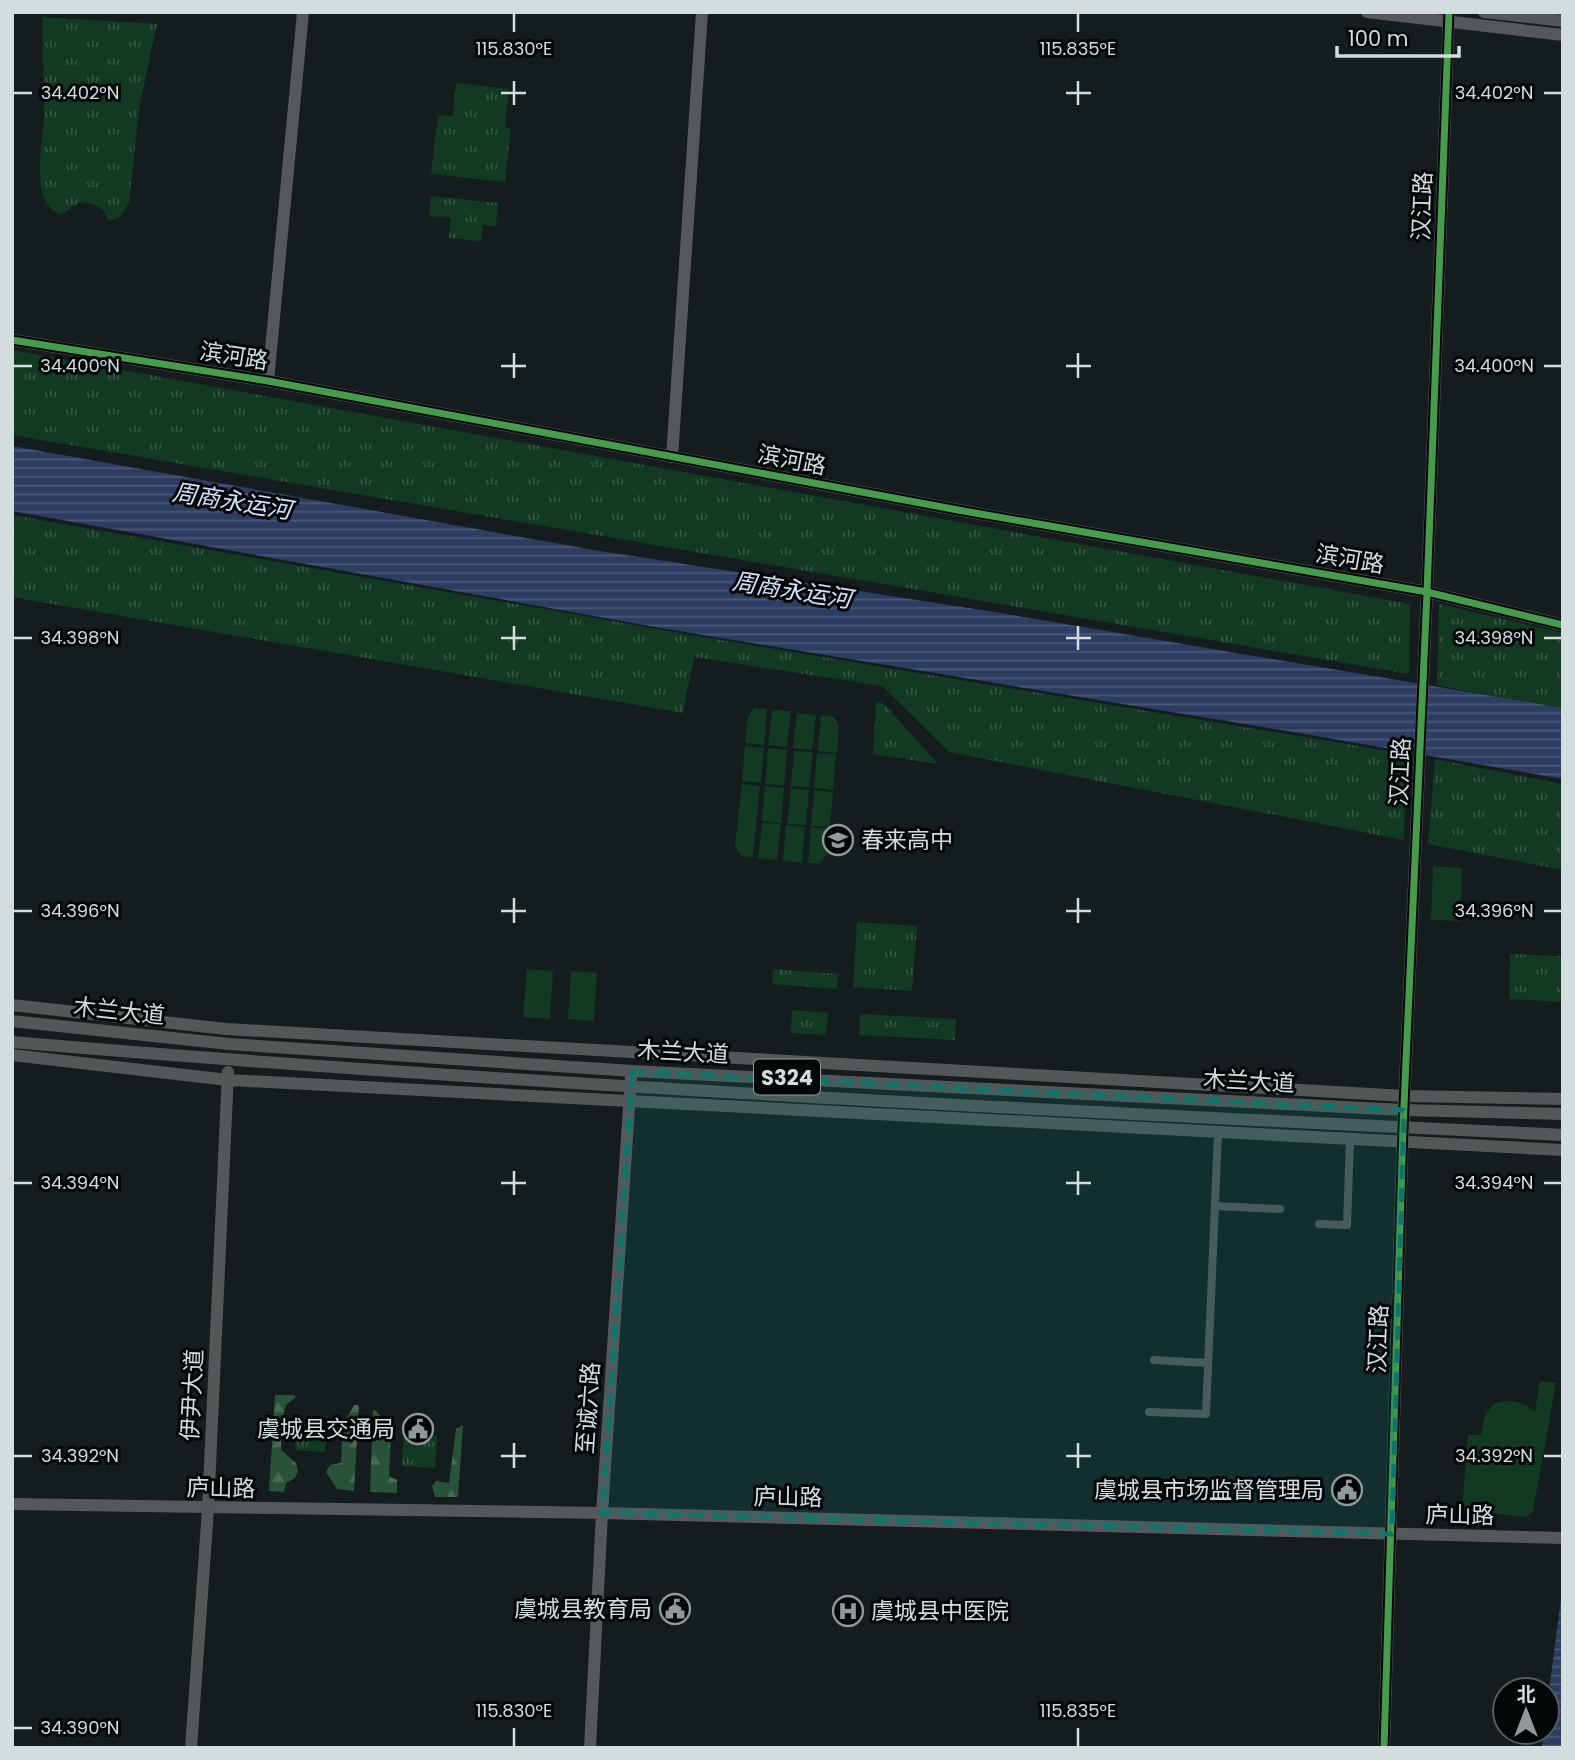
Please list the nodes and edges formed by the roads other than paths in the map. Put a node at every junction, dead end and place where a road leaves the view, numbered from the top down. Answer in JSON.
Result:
{"nodes":[{"id":1,"x":303,"y":12,"type":"edge"},
{"id":2,"x":702,"y":12,"type":"edge"},
{"id":3,"x":1367,"y":12,"type":"edge"},
{"id":4,"x":1484,"y":12,"type":"edge"},
{"id":5,"x":1449,"y":17,"type":"edge"},
{"id":6,"x":1563,"y":21,"type":"edge"},
{"id":7,"x":1563,"y":35,"type":"edge"},
{"id":8,"x":12,"y":340,"type":"edge"},
{"id":9,"x":268,"y":381,"type":"junction"},
{"id":10,"x":672,"y":457,"type":"junction"},
{"id":11,"x":1427,"y":593,"type":"junction"},
{"id":12,"x":1563,"y":625,"type":"edge"},
{"id":13,"x":12,"y":1005,"type":"edge"},
{"id":14,"x":12,"y":1021,"type":"edge"},
{"id":15,"x":12,"y":1042,"type":"edge"},
{"id":16,"x":229,"y":1044,"type":"junction"},
{"id":17,"x":12,"y":1055,"type":"edge"},
{"id":18,"x":229,"y":1061,"type":"junction"},
{"id":19,"x":632,"y":1071,"type":"junction"},
{"id":20,"x":228,"y":1080,"type":"junction"},
{"id":21,"x":630,"y":1088,"type":"junction"},
{"id":22,"x":1405,"y":1096,"type":"junction"},
{"id":23,"x":1563,"y":1099,"type":"edge"},
{"id":24,"x":629,"y":1102,"type":"junction"},
{"id":25,"x":1404,"y":1110,"type":"junction"},
{"id":26,"x":1563,"y":1114,"type":"edge"},
{"id":27,"x":1403,"y":1128,"type":"junction"},
{"id":28,"x":1218,"y":1133,"type":"junction"},
{"id":29,"x":1563,"y":1135,"type":"edge"},
{"id":30,"x":1350,"y":1140,"type":"junction"},
{"id":31,"x":1403,"y":1143,"type":"junction"},
{"id":32,"x":1563,"y":1150,"type":"edge"},
{"id":33,"x":1215,"y":1206,"type":"junction"},
{"id":34,"x":1280,"y":1209,"type":"dead end"},
{"id":35,"x":1319,"y":1224,"type":"dead end"},
{"id":36,"x":1154,"y":1360,"type":"dead end"},
{"id":37,"x":1208,"y":1363,"type":"junction"},
{"id":38,"x":1149,"y":1412,"type":"dead end"},
{"id":39,"x":12,"y":1504,"type":"edge"},
{"id":40,"x":208,"y":1509,"type":"junction"},
{"id":41,"x":602,"y":1513,"type":"junction"},
{"id":42,"x":1392,"y":1534,"type":"junction"},
{"id":43,"x":1563,"y":1538,"type":"edge"},
{"id":44,"x":191,"y":1748,"type":"edge"},
{"id":45,"x":590,"y":1748,"type":"edge"},
{"id":46,"x":1384,"y":1748,"type":"edge"}],
"edges":[{"from":1,"to":9,"type":"street"},
{"from":2,"to":10,"type":"street"},
{"from":3,"to":5,"type":"street"},
{"from":4,"to":6,"type":"main road"},
{"from":5,"to":7,"type":"street"},
{"from":5,"to":11,"type":"street","name":"汉江路"},
{"from":8,"to":9,"type":"street","name":"滨河路"},
{"from":9,"to":10,"type":"street","name":"滨河路"},
{"from":10,"to":11,"type":"street","name":"滨河路"},
{"from":11,"to":12,"type":"street","name":"滨河路"},
{"from":11,"to":22,"type":"street","name":"汉江路"},
{"from":13,"to":22,"type":"main road"},
{"from":14,"to":16,"type":"main road","name":"木兰大道","number":"S324"},
{"from":15,"to":18,"type":"main road","name":"木兰大道","number":"S324"},
{"from":16,"to":18,"type":"main road","name":"伊尹大道"},
{"from":16,"to":19,"type":"main road","name":"木兰大道","number":"S324"},
{"from":17,"to":20,"type":"main road"},
{"from":18,"to":20,"type":"main road","name":"伊尹大道"},
{"from":18,"to":21,"type":"main road","name":"木兰大道","number":"S324"},
{"from":19,"to":21,"type":"street","name":"至诚六路"},
{"from":19,"to":25,"type":"main road","name":"木兰大道","number":"S324"},
{"from":20,"to":24,"type":"main road"},
{"from":20,"to":40,"type":"main road","name":"伊尹大道"},
{"from":21,"to":24,"type":"street","name":"至诚六路"},
{"from":21,"to":27,"type":"main road","name":"木兰大道","number":"S324"},
{"from":22,"to":23,"type":"main road"},
{"from":22,"to":25,"type":"street","name":"汉江路"},
{"from":24,"to":28,"type":"main road"},
{"from":24,"to":41,"type":"street","name":"至诚六路"},
{"from":25,"to":26,"type":"main road","name":"木兰大道","number":"S324"},
{"from":25,"to":27,"type":"street","name":"汉江路"},
{"from":27,"to":29,"type":"main road","name":"木兰大道","number":"S324"},
{"from":27,"to":31,"type":"street","name":"汉江路"},
{"from":28,"to":30,"type":"main road"},
{"from":28,"to":33,"type":"street"},
{"from":30,"to":31,"type":"main road"},
{"from":30,"to":35,"type":"street"},
{"from":31,"to":32,"type":"main road"},
{"from":31,"to":42,"type":"street","name":"汉江路"},
{"from":33,"to":34,"type":"street"},
{"from":33,"to":37,"type":"street"},
{"from":36,"to":37,"type":"street"},
{"from":37,"to":38,"type":"street"},
{"from":39,"to":40,"type":"street","name":"庐山路"},
{"from":40,"to":41,"type":"street","name":"庐山路"},
{"from":40,"to":44,"type":"main road","name":"伊尹大道"},
{"from":41,"to":42,"type":"street","name":"庐山路"},
{"from":41,"to":45,"type":"street","name":"至诚六路"},
{"from":42,"to":43,"type":"street","name":"庐山路"},
{"from":42,"to":46,"type":"street","name":"汉江路"}]}
